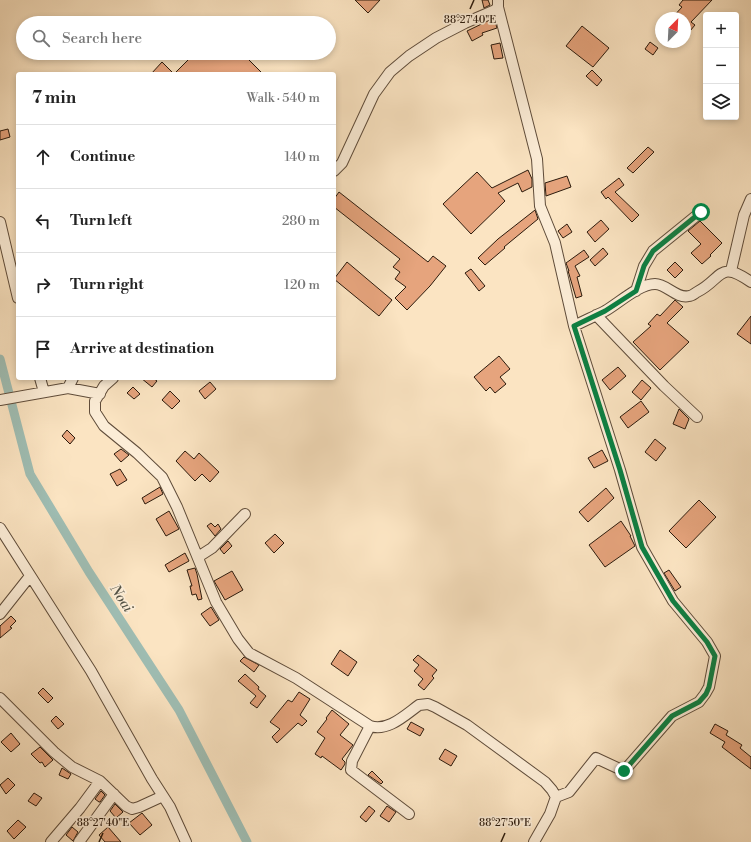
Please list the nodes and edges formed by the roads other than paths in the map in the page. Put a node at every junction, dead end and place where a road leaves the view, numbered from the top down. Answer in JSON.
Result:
{"nodes":[{"id":1,"x":498,"y":3,"type":"edge"},
{"id":2,"x":336,"y":169,"type":"edge"},
{"id":3,"x":751,"y":199,"type":"edge"},
{"id":4,"x":701,"y":212,"type":"dead end"},
{"id":5,"x":0,"y":222,"type":"edge"},
{"id":6,"x":731,"y":271,"type":"junction"},
{"id":7,"x":751,"y":282,"type":"edge"},
{"id":8,"x":16,"y":290,"type":"edge"},
{"id":9,"x":636,"y":291,"type":"junction"},
{"id":10,"x":596,"y":316,"type":"junction"},
{"id":11,"x":574,"y":326,"type":"junction"},
{"id":12,"x":41,"y":380,"type":"edge"},
{"id":13,"x":72,"y":380,"type":"edge"},
{"id":14,"x":111,"y":380,"type":"edge"},
{"id":15,"x":68,"y":388,"type":"junction"},
{"id":16,"x":44,"y":392,"type":"junction"},
{"id":17,"x":100,"y":394,"type":"junction"},
{"id":18,"x":0,"y":400,"type":"edge"},
{"id":19,"x":697,"y":417,"type":"dead end"},
{"id":20,"x":245,"y":514,"type":"dead end"},
{"id":21,"x":0,"y":528,"type":"edge"},
{"id":22,"x":198,"y":557,"type":"junction"},
{"id":23,"x":30,"y":576,"type":"junction"},
{"id":24,"x":0,"y":614,"type":"edge"},
{"id":25,"x":0,"y":698,"type":"edge"},
{"id":26,"x":370,"y":726,"type":"junction"},
{"id":27,"x":100,"y":781,"type":"junction"},
{"id":28,"x":114,"y":794,"type":"junction"},
{"id":29,"x":163,"y":796,"type":"junction"},
{"id":30,"x":556,"y":797,"type":"junction"},
{"id":31,"x":409,"y":814,"type":"dead end"},
{"id":32,"x":51,"y":842,"type":"edge"},
{"id":33,"x":78,"y":842,"type":"edge"},
{"id":34,"x":186,"y":842,"type":"edge"},
{"id":35,"x":534,"y":842,"type":"edge"}],
"edges":[{"from":1,"to":2,"type":"street"},
{"from":1,"to":11,"type":"street"},
{"from":3,"to":6,"type":"street"},
{"from":4,"to":9,"type":"street"},
{"from":5,"to":8,"type":"street"},
{"from":6,"to":7,"type":"street"},
{"from":6,"to":9,"type":"street"},
{"from":9,"to":10,"type":"street"},
{"from":10,"to":11,"type":"street"},
{"from":10,"to":19,"type":"street"},
{"from":11,"to":30,"type":"street"},
{"from":12,"to":16,"type":"street"},
{"from":13,"to":15,"type":"street"},
{"from":14,"to":17,"type":"street"},
{"from":15,"to":16,"type":"street"},
{"from":15,"to":17,"type":"street"},
{"from":16,"to":18,"type":"street"},
{"from":17,"to":22,"type":"street"},
{"from":20,"to":22,"type":"street"},
{"from":21,"to":23,"type":"street"},
{"from":22,"to":26,"type":"street"},
{"from":23,"to":24,"type":"street"},
{"from":23,"to":29,"type":"street"},
{"from":25,"to":27,"type":"street"},
{"from":26,"to":30,"type":"street"},
{"from":26,"to":31,"type":"street"},
{"from":27,"to":28,"type":"street"},
{"from":27,"to":32,"type":"street"},
{"from":28,"to":29,"type":"street"},
{"from":28,"to":33,"type":"street"},
{"from":29,"to":34,"type":"street"},
{"from":30,"to":35,"type":"street"}]}
